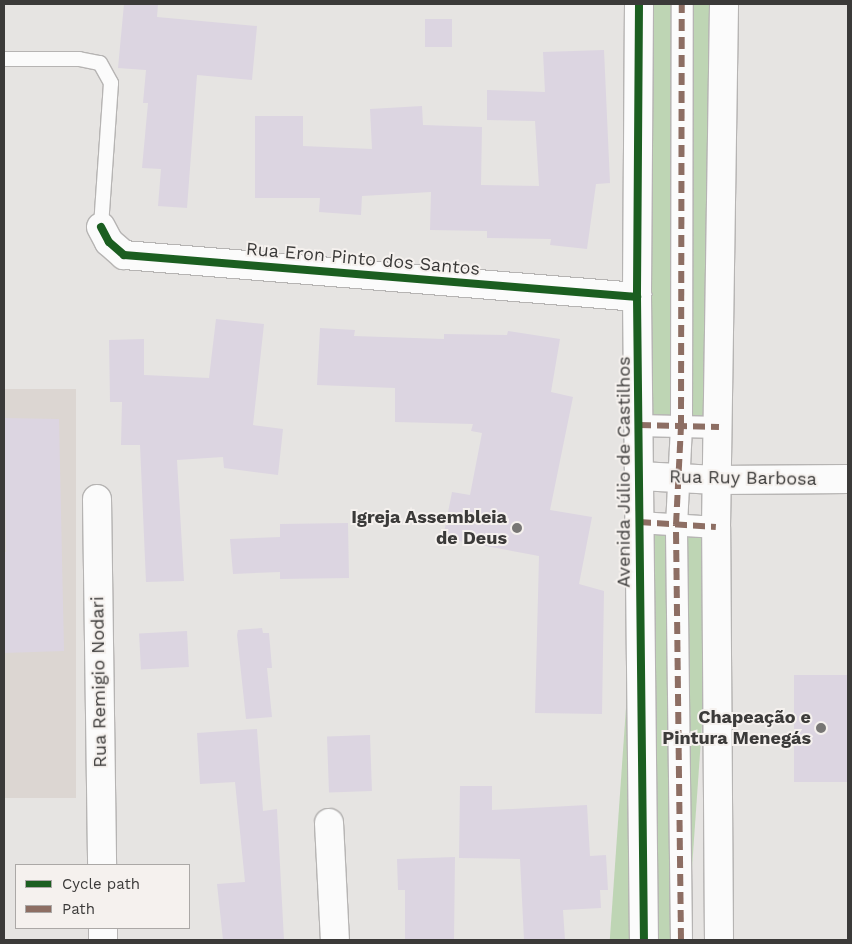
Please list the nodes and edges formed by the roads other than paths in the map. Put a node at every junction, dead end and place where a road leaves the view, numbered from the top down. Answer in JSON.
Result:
{"nodes":[{"id":1,"x":639,"y":4,"type":"edge"},
{"id":2,"x":682,"y":4,"type":"edge"},
{"id":3,"x":724,"y":4,"type":"edge"},
{"id":4,"x":4,"y":59,"type":"edge"},
{"id":5,"x":101,"y":226,"type":"joint"},
{"id":6,"x":637,"y":296,"type":"junction"},
{"id":7,"x":640,"y":425,"type":"junction"},
{"id":8,"x":681,"y":427,"type":"junction"},
{"id":9,"x":719,"y":428,"type":"junction"},
{"id":10,"x":638,"y":476,"type":"junction"},
{"id":11,"x":679,"y":478,"type":"junction"},
{"id":12,"x":848,"y":479,"type":"edge"},
{"id":13,"x":717,"y":480,"type":"junction"},
{"id":14,"x":97,"y":499,"type":"dead end"},
{"id":15,"x":639,"y":522,"type":"junction"},
{"id":16,"x":676,"y":525,"type":"junction"},
{"id":17,"x":716,"y":527,"type":"junction"},
{"id":18,"x":329,"y":823,"type":"dead end"},
{"id":19,"x":102,"y":864,"type":"edge"},
{"id":20,"x":335,"y":940,"type":"edge"},
{"id":21,"x":644,"y":940,"type":"edge"},
{"id":22,"x":681,"y":940,"type":"edge"},
{"id":23,"x":720,"y":940,"type":"edge"}],
"edges":[{"from":1,"to":6,"type":"main road","name":"Avenida Júlio de Castilhos"},
{"from":2,"to":8,"type":"street"},
{"from":3,"to":9,"type":"main road"},
{"from":4,"to":5,"type":"lane","name":"Rua Eron Pinto dos Santos"},
{"from":5,"to":6,"type":"main road","name":"Rua Eron Pinto dos Santos"},
{"from":6,"to":7,"type":"main road","name":"Avenida Júlio de Castilhos"},
{"from":7,"to":8,"type":"street"},
{"from":7,"to":10,"type":"main road","name":"Avenida Júlio de Castilhos"},
{"from":8,"to":9,"type":"street"},
{"from":8,"to":11,"type":"street"},
{"from":9,"to":13,"type":"main road"},
{"from":10,"to":11,"type":"main road","name":"Rua Ruy Barbosa"},
{"from":10,"to":15,"type":"main road","name":"Avenida Júlio de Castilhos"},
{"from":11,"to":13,"type":"main road","name":"Rua Ruy Barbosa"},
{"from":11,"to":16,"type":"street"},
{"from":12,"to":13,"type":"main road","name":"Rua Ruy Barbosa"},
{"from":13,"to":17,"type":"main road"},
{"from":14,"to":19,"type":"main road","name":"Rua Remigio Nodari"},
{"from":15,"to":16,"type":"street"},
{"from":15,"to":21,"type":"main road","name":"Avenida Júlio de Castilhos"},
{"from":16,"to":17,"type":"street"},
{"from":16,"to":22,"type":"street"},
{"from":17,"to":23,"type":"main road"},
{"from":18,"to":20,"type":"main road"}]}
